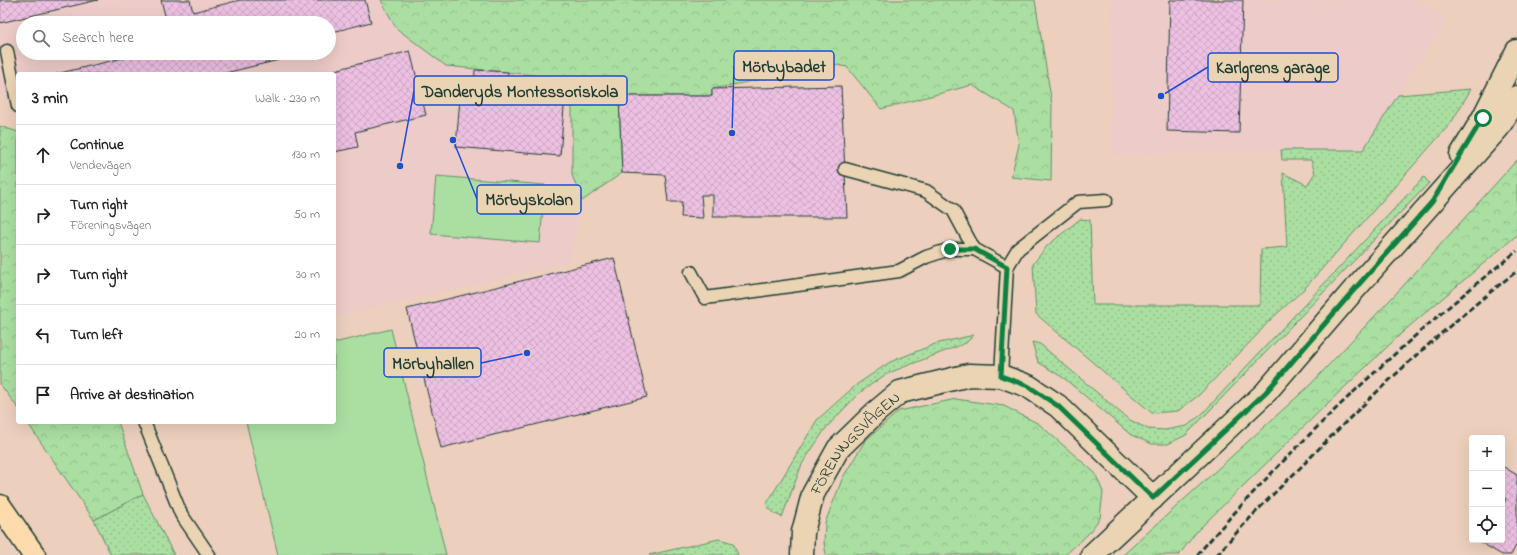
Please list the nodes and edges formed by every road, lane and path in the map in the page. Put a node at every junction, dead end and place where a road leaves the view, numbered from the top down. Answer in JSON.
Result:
{"nodes":[{"id":1,"x":6,"y":51,"type":"dead end"},
{"id":2,"x":1517,"y":51,"type":"edge"},
{"id":3,"x":16,"y":97,"type":"edge"},
{"id":4,"x":1517,"y":97,"type":"edge"},
{"id":5,"x":845,"y":169,"type":"dead end"},
{"id":6,"x":1106,"y":200,"type":"dead end"},
{"id":7,"x":1432,"y":202,"type":"junction"},
{"id":8,"x":974,"y":249,"type":"junction"},
{"id":9,"x":1007,"y":267,"type":"junction"},
{"id":10,"x":691,"y":272,"type":"dead end"},
{"id":11,"x":1001,"y":376,"type":"junction"},
{"id":12,"x":145,"y":424,"type":"edge"},
{"id":13,"x":1153,"y":498,"type":"junction"},
{"id":14,"x":0,"y":506,"type":"edge"},
{"id":15,"x":29,"y":550,"type":"edge"},
{"id":16,"x":209,"y":555,"type":"edge"},
{"id":17,"x":802,"y":555,"type":"edge"},
{"id":18,"x":1092,"y":555,"type":"edge"}],
"edges":[{"from":1,"to":3,"type":"lane"},
{"from":2,"to":7,"type":"street"},
{"from":4,"to":7,"type":"street"},
{"from":5,"to":8,"type":"lane"},
{"from":6,"to":9,"type":"lane"},
{"from":7,"to":13,"type":"street"},
{"from":8,"to":9,"type":"lane"},
{"from":8,"to":10,"type":"lane"},
{"from":9,"to":11,"type":"lane"},
{"from":11,"to":13,"type":"street","name":"FÖRENINGSVÄGEN"},
{"from":11,"to":17,"type":"street","name":"FÖRENINGSVÄGEN"},
{"from":12,"to":16,"type":"lane"},
{"from":13,"to":18,"type":"street"},
{"from":14,"to":15,"type":"highway"}]}
